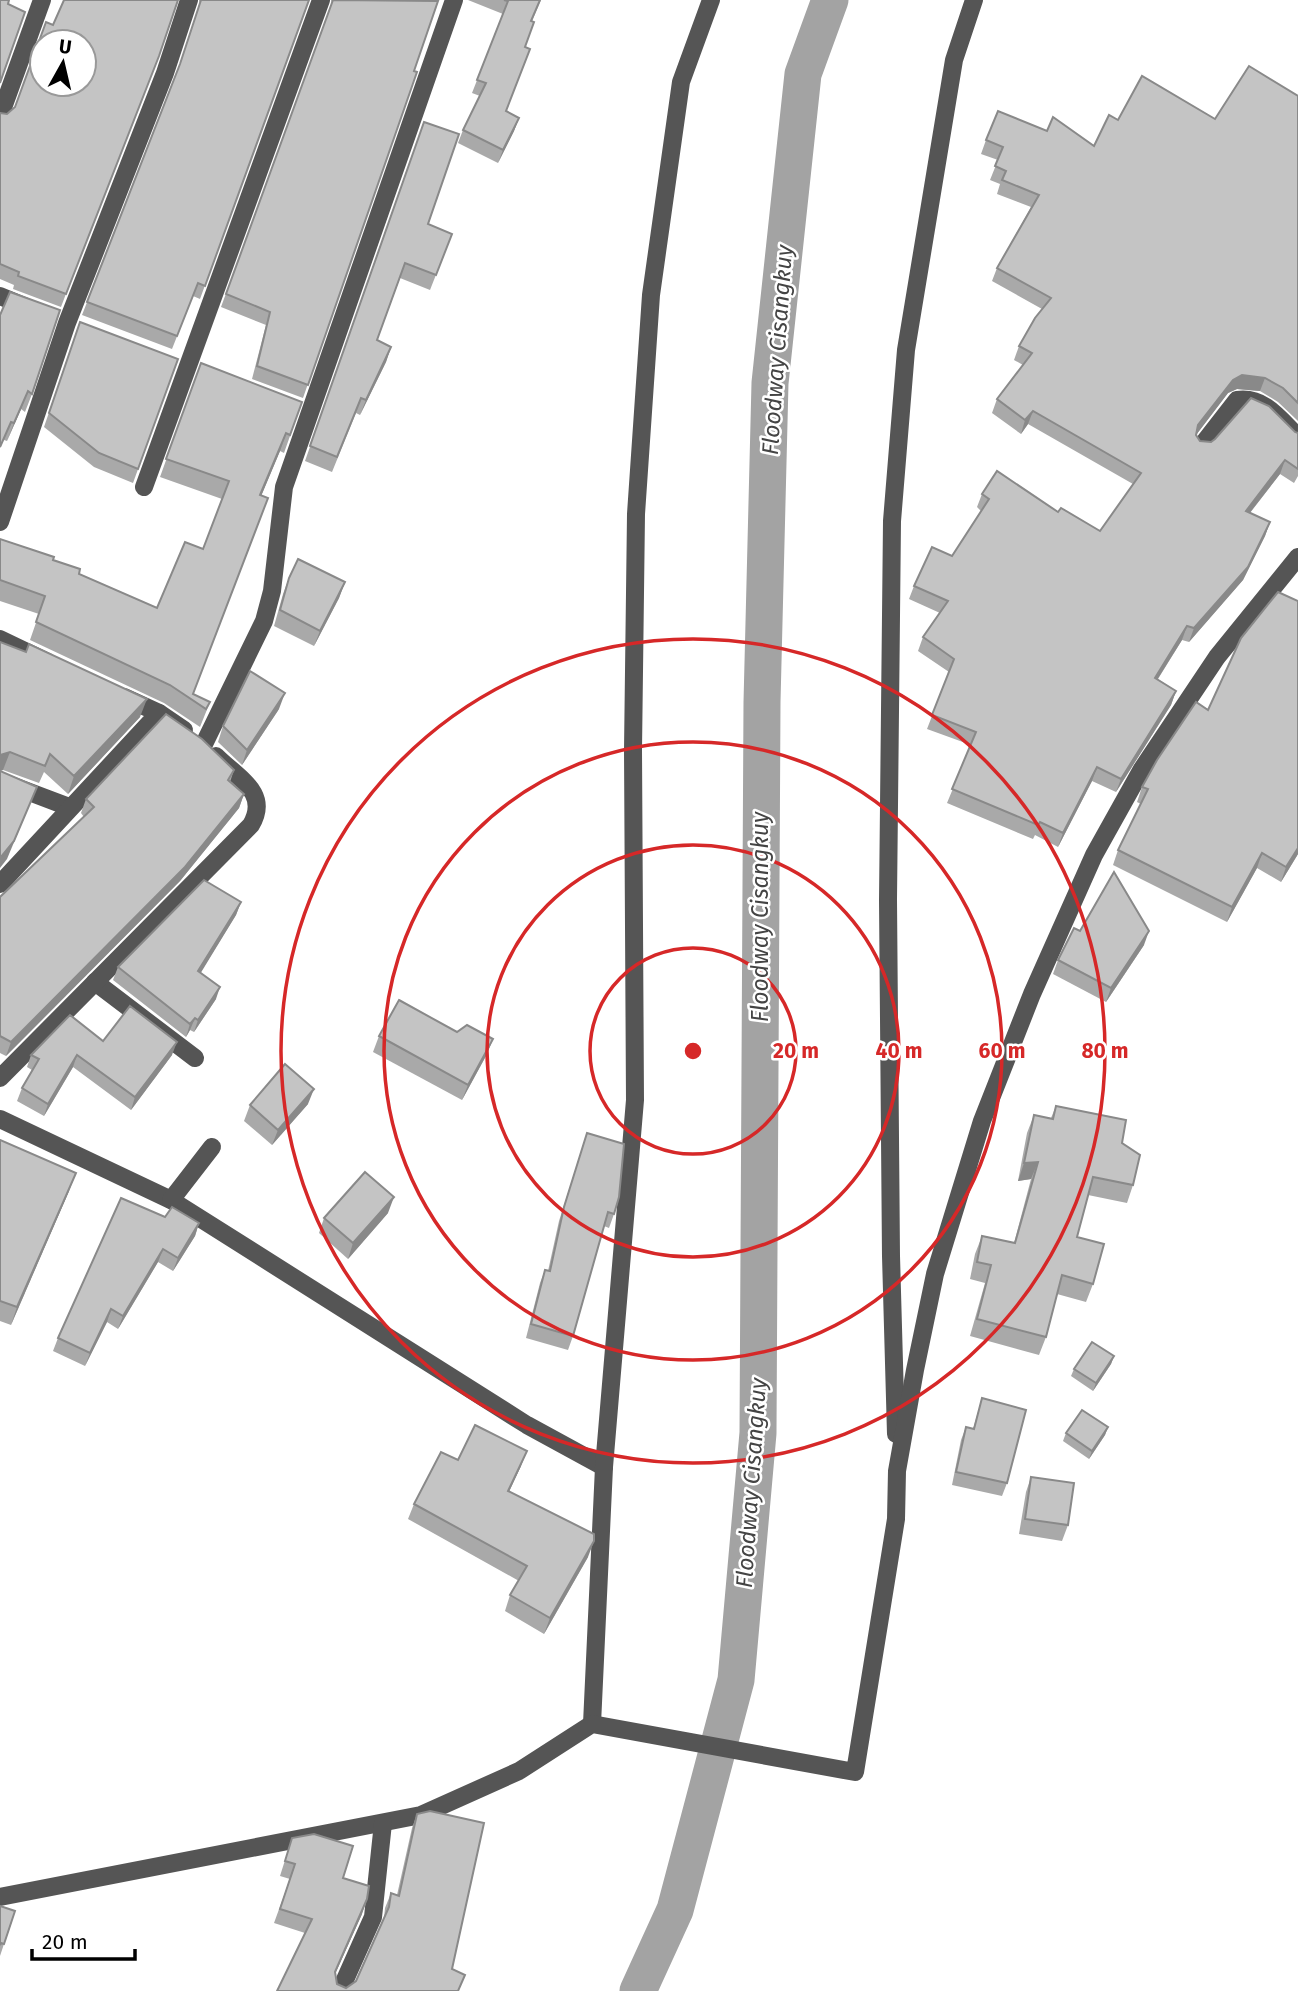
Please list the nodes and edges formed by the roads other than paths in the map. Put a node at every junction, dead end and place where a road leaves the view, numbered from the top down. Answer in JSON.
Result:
{"nodes":[{"id":1,"x":43,"y":0,"type":"edge"},
{"id":2,"x":189,"y":0,"type":"edge"},
{"id":3,"x":321,"y":0,"type":"edge"},
{"id":4,"x":454,"y":0,"type":"edge"},
{"id":5,"x":711,"y":0,"type":"edge"},
{"id":6,"x":974,"y":0,"type":"edge"},
{"id":7,"x":0,"y":116,"type":"edge"},
{"id":8,"x":0,"y":296,"type":"edge"},
{"id":9,"x":73,"y":325,"type":"junction"},
{"id":10,"x":180,"y":365,"type":"junction"},
{"id":11,"x":208,"y":376,"type":"edge"},
{"id":12,"x":1298,"y":437,"type":"edge"},
{"id":13,"x":1202,"y":445,"type":"edge"},
{"id":14,"x":144,"y":487,"type":"dead end"},
{"id":15,"x":0,"y":522,"type":"edge"},
{"id":16,"x":1298,"y":557,"type":"edge"},
{"id":17,"x":1269,"y":593,"type":"junction"},
{"id":18,"x":1289,"y":601,"type":"edge"},
{"id":19,"x":0,"y":639,"type":"edge"},
{"id":20,"x":61,"y":668,"type":"edge"},
{"id":21,"x":110,"y":691,"type":"edge"},
{"id":22,"x":159,"y":713,"type":"junction"},
{"id":23,"x":204,"y":744,"type":"junction"},
{"id":24,"x":0,"y":781,"type":"edge"},
{"id":25,"x":69,"y":807,"type":"junction"},
{"id":26,"x":0,"y":884,"type":"edge"},
{"id":27,"x":95,"y":982,"type":"junction"},
{"id":28,"x":195,"y":1058,"type":"dead end"},
{"id":29,"x":0,"y":1078,"type":"edge"},
{"id":30,"x":0,"y":1119,"type":"edge"},
{"id":31,"x":212,"y":1147,"type":"dead end"},
{"id":32,"x":171,"y":1200,"type":"junction"},
{"id":33,"x":604,"y":1467,"type":"junction"},
{"id":34,"x":897,"y":1471,"type":"junction"},
{"id":35,"x":592,"y":1724,"type":"junction"},
{"id":36,"x":383,"y":1823,"type":"junction"},
{"id":37,"x":0,"y":1897,"type":"edge"},
{"id":38,"x":340,"y":1991,"type":"edge"}],
"edges":[{"from":1,"to":7,"type":"street"},
{"from":2,"to":9,"type":"street"},
{"from":3,"to":10,"type":"street"},
{"from":4,"to":23,"type":"street"},
{"from":5,"to":33,"type":"street"},
{"from":6,"to":34,"type":"street"},
{"from":8,"to":9,"type":"street"},
{"from":9,"to":15,"type":"street"},
{"from":10,"to":11,"type":"street"},
{"from":10,"to":14,"type":"street"},
{"from":12,"to":13,"type":"street"},
{"from":16,"to":17,"type":"street"},
{"from":17,"to":18,"type":"street"},
{"from":17,"to":34,"type":"street"},
{"from":19,"to":20,"type":"street"},
{"from":21,"to":22,"type":"street"},
{"from":22,"to":23,"type":"street"},
{"from":22,"to":25,"type":"street"},
{"from":23,"to":27,"type":"street"},
{"from":24,"to":25,"type":"street"},
{"from":25,"to":26,"type":"street"},
{"from":27,"to":28,"type":"street"},
{"from":27,"to":29,"type":"street"},
{"from":30,"to":32,"type":"street"},
{"from":31,"to":32,"type":"street"},
{"from":32,"to":33,"type":"street"},
{"from":33,"to":35,"type":"street"},
{"from":34,"to":35,"type":"street"},
{"from":35,"to":36,"type":"street"},
{"from":36,"to":37,"type":"street"},
{"from":36,"to":38,"type":"street"}]}
